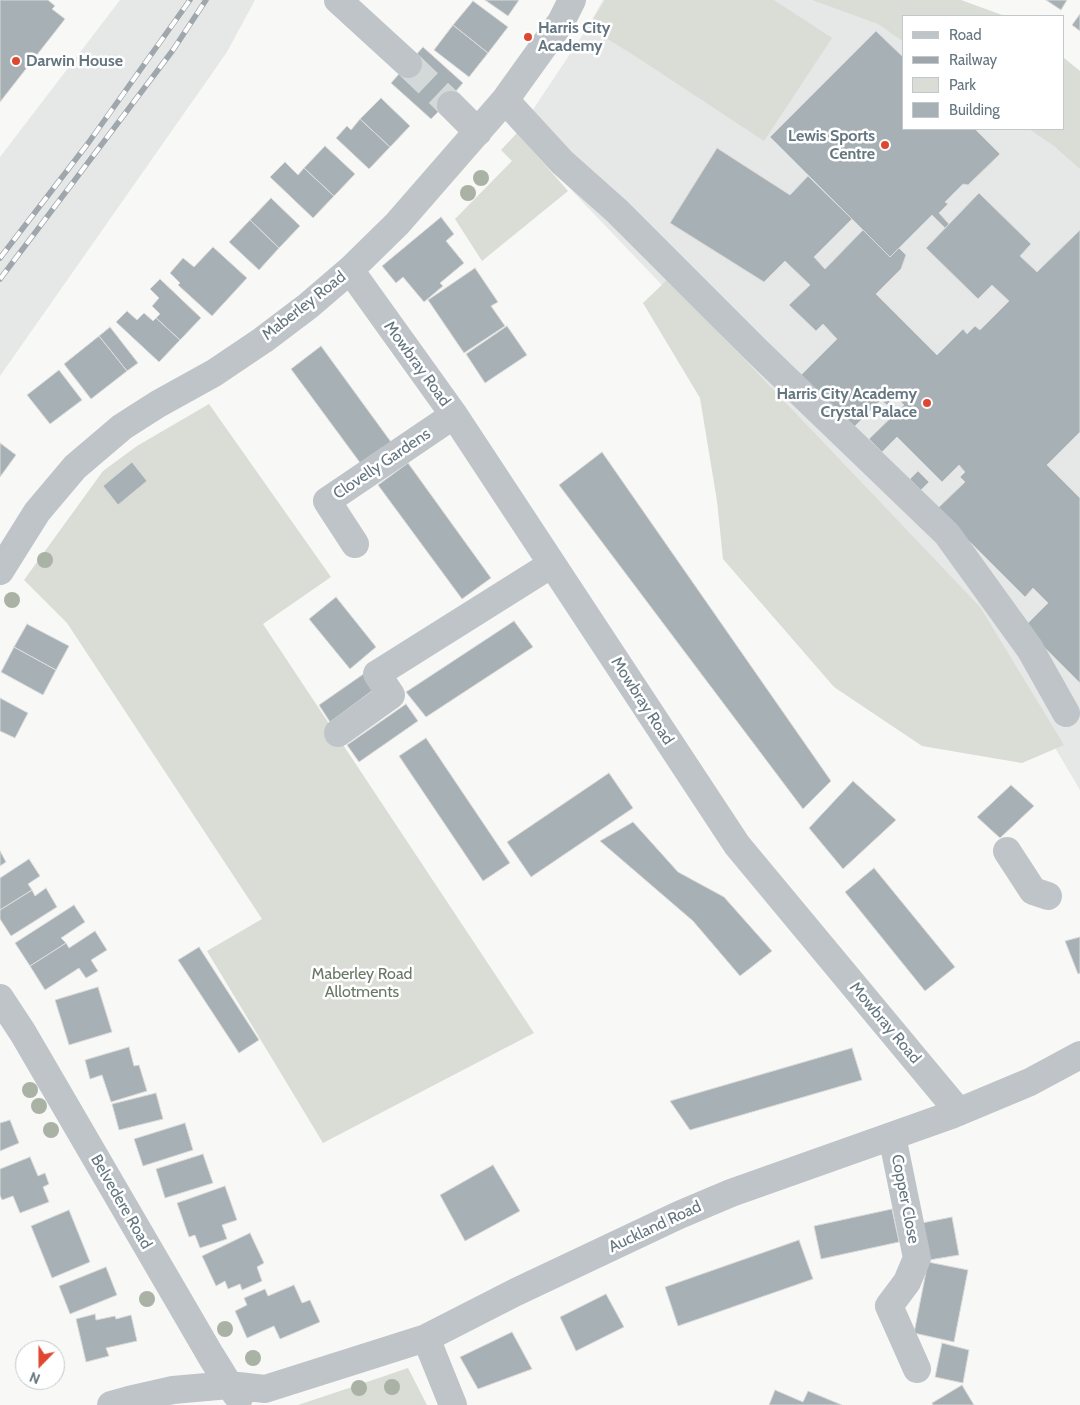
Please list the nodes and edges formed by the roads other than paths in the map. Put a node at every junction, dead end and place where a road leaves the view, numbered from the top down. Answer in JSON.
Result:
{"nodes":[{"id":1,"x":338,"y":0,"type":"edge"},
{"id":2,"x":572,"y":0,"type":"edge"},
{"id":3,"x":408,"y":64,"type":"tunnel mouth"},
{"id":4,"x":505,"y":100,"type":"junction"},
{"id":5,"x":451,"y":105,"type":"tunnel mouth"},
{"id":6,"x":478,"y":132,"type":"junction"},
{"id":7,"x":350,"y":270,"type":"junction"},
{"id":8,"x":454,"y":415,"type":"junction"},
{"id":9,"x":355,"y":544,"type":"dead end"},
{"id":10,"x":552,"y":564,"type":"junction"},
{"id":11,"x":0,"y":571,"type":"edge"},
{"id":12,"x":1066,"y":713,"type":"dead end"},
{"id":13,"x":338,"y":733,"type":"dead end"},
{"id":14,"x":1007,"y":851,"type":"dead end"},
{"id":15,"x":1048,"y":896,"type":"dead end"},
{"id":16,"x":0,"y":998,"type":"edge"},
{"id":17,"x":11,"y":1037,"type":"edge"},
{"id":18,"x":1080,"y":1055,"type":"edge"},
{"id":19,"x":959,"y":1112,"type":"junction"},
{"id":20,"x":892,"y":1136,"type":"junction"},
{"id":21,"x":426,"y":1338,"type":"junction"},
{"id":22,"x":917,"y":1369,"type":"dead end"},
{"id":23,"x":237,"y":1395,"type":"edge"},
{"id":24,"x":111,"y":1405,"type":"edge"},
{"id":25,"x":453,"y":1405,"type":"edge"}],
"edges":[{"from":1,"to":3,"type":"street"},
{"from":2,"to":4,"type":"street","name":"Maberley Road"},
{"from":4,"to":6,"type":"street","name":"Maberley Road"},
{"from":4,"to":12,"type":"street"},
{"from":5,"to":6,"type":"street"},
{"from":6,"to":7,"type":"street","name":"Maberley Road"},
{"from":7,"to":8,"type":"street","name":"Mowbray Road"},
{"from":7,"to":11,"type":"street","name":"Maberley Road"},
{"from":8,"to":9,"type":"street","name":"Clovelly Gardens"},
{"from":8,"to":10,"type":"street","name":"Mowbray Road"},
{"from":10,"to":13,"type":"street"},
{"from":10,"to":19,"type":"street","name":"Mowbray Road"},
{"from":14,"to":15,"type":"street"},
{"from":16,"to":17,"type":"street","name":"Belvedere Road"},
{"from":17,"to":23,"type":"street","name":"Belvedere Road"},
{"from":18,"to":19,"type":"street","name":"Auckland Road"},
{"from":19,"to":20,"type":"street","name":"Auckland Road"},
{"from":20,"to":21,"type":"street","name":"Auckland Road"},
{"from":20,"to":22,"type":"street","name":"Copper Close"},
{"from":21,"to":23,"type":"street","name":"Auckland Road"},
{"from":21,"to":25,"type":"street"},
{"from":23,"to":24,"type":"street","name":"Auckland Road"}]}
